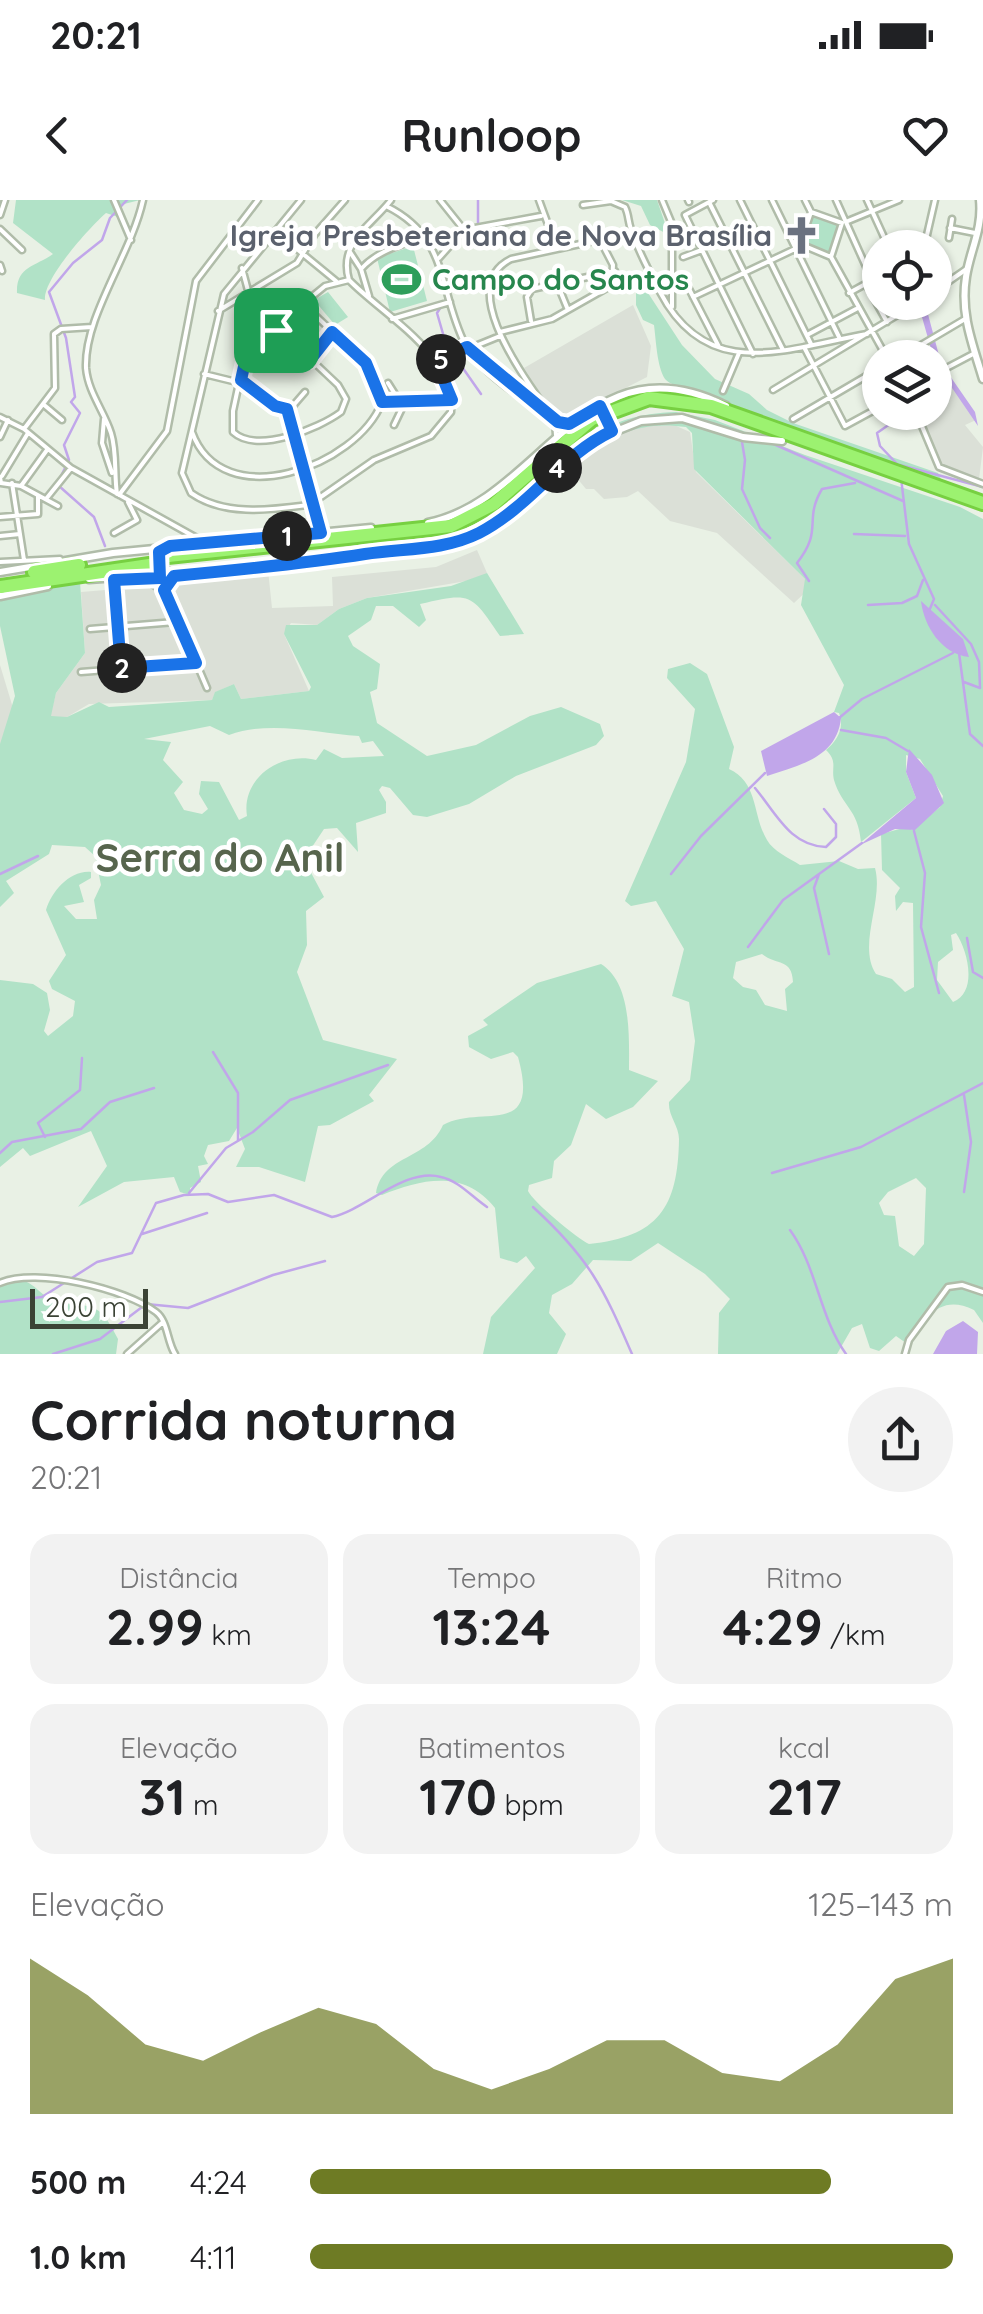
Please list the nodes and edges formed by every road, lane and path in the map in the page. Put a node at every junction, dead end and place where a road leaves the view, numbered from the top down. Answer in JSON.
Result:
{"nodes":[{"id":1,"x":5,"y":200,"type":"edge"},
{"id":2,"x":114,"y":200,"type":"edge"},
{"id":3,"x":143,"y":200,"type":"edge"},
{"id":4,"x":258,"y":200,"type":"edge"},
{"id":5,"x":301,"y":200,"type":"edge"},
{"id":6,"x":346,"y":200,"type":"edge"},
{"id":7,"x":391,"y":200,"type":"edge"},
{"id":8,"x":440,"y":200,"type":"edge"},
{"id":9,"x":539,"y":200,"type":"edge"},
{"id":10,"x":662,"y":200,"type":"edge"},
{"id":11,"x":740,"y":200,"type":"edge"},
{"id":12,"x":772,"y":200,"type":"edge"},
{"id":13,"x":805,"y":200,"type":"edge"},
{"id":14,"x":836,"y":200,"type":"edge"},
{"id":15,"x":867,"y":200,"type":"edge"},
{"id":16,"x":898,"y":200,"type":"edge"},
{"id":17,"x":935,"y":200,"type":"edge"},
{"id":18,"x":689,"y":201,"type":"edge"},
{"id":19,"x":712,"y":201,"type":"edge"},
{"id":20,"x":981,"y":201,"type":"edge"},
{"id":21,"x":582,"y":205,"type":"dead end"},
{"id":22,"x":386,"y":206,"type":"junction"},
{"id":23,"x":692,"y":208,"type":"junction"},
{"id":24,"x":811,"y":212,"type":"junction"},
{"id":25,"x":872,"y":212,"type":"junction"},
{"id":26,"x":0,"y":213,"type":"edge"},
{"id":27,"x":541,"y":216,"type":"junction"},
{"id":28,"x":952,"y":219,"type":"dead end"},
{"id":29,"x":844,"y":222,"type":"junction"},
{"id":30,"x":950,"y":228,"type":"joint"},
{"id":31,"x":0,"y":229,"type":"edge"},
{"id":32,"x":464,"y":230,"type":"junction"},
{"id":33,"x":880,"y":230,"type":"edge"},
{"id":34,"x":928,"y":230,"type":"edge"},
{"id":35,"x":275,"y":232,"type":"junction"},
{"id":36,"x":631,"y":233,"type":"junction"},
{"id":37,"x":980,"y":234,"type":"junction"},
{"id":38,"x":424,"y":237,"type":"junction"},
{"id":39,"x":600,"y":238,"type":"junction"},
{"id":40,"x":131,"y":240,"type":"junction"},
{"id":41,"x":798,"y":247,"type":"junction"},
{"id":42,"x":557,"y":249,"type":"junction"},
{"id":43,"x":22,"y":250,"type":"dead end"},
{"id":44,"x":348,"y":250,"type":"junction"},
{"id":45,"x":702,"y":250,"type":"junction"},
{"id":46,"x":302,"y":255,"type":"junction"},
{"id":47,"x":684,"y":257,"type":"dead end"},
{"id":48,"x":439,"y":258,"type":"junction"},
{"id":49,"x":831,"y":258,"type":"junction"},
{"id":50,"x":862,"y":259,"type":"edge"},
{"id":51,"x":770,"y":262,"type":"junction"},
{"id":52,"x":242,"y":268,"type":"junction"},
{"id":53,"x":968,"y":268,"type":"junction"},
{"id":54,"x":361,"y":269,"type":"junction"},
{"id":55,"x":614,"y":271,"type":"junction"},
{"id":56,"x":745,"y":274,"type":"junction"},
{"id":57,"x":952,"y":279,"type":"edge"},
{"id":58,"x":349,"y":280,"type":"junction"},
{"id":59,"x":336,"y":281,"type":"junction"},
{"id":60,"x":557,"y":283,"type":"junction"},
{"id":61,"x":687,"y":285,"type":"dead end"},
{"id":62,"x":720,"y":286,"type":"junction"},
{"id":63,"x":862,"y":286,"type":"edge"},
{"id":64,"x":849,"y":292,"type":"junction"},
{"id":65,"x":250,"y":294,"type":"junction"},
{"id":66,"x":694,"y":297,"type":"junction"},
{"id":67,"x":370,"y":299,"type":"junction"},
{"id":68,"x":450,"y":302,"type":"junction"},
{"id":69,"x":857,"y":308,"type":"junction"},
{"id":70,"x":568,"y":310,"type":"junction"},
{"id":71,"x":672,"y":310,"type":"junction"},
{"id":72,"x":218,"y":311,"type":"junction"},
{"id":73,"x":965,"y":318,"type":"junction"},
{"id":74,"x":392,"y":320,"type":"junction"},
{"id":75,"x":890,"y":320,"type":"edge"},
{"id":76,"x":530,"y":321,"type":"junction"},
{"id":77,"x":832,"y":322,"type":"junction"},
{"id":78,"x":887,"y":322,"type":"joint"},
{"id":79,"x":93,"y":327,"type":"junction"},
{"id":80,"x":332,"y":332,"type":"junction"},
{"id":81,"x":868,"y":333,"type":"junction"},
{"id":82,"x":501,"y":334,"type":"junction"},
{"id":83,"x":251,"y":335,"type":"junction"},
{"id":84,"x":807,"y":335,"type":"junction"},
{"id":85,"x":840,"y":339,"type":"junction"},
{"id":86,"x":873,"y":340,"type":"edge"},
{"id":87,"x":928,"y":340,"type":"edge"},
{"id":88,"x":811,"y":345,"type":"junction"},
{"id":89,"x":467,"y":347,"type":"junction"},
{"id":90,"x":804,"y":347,"type":"junction"},
{"id":91,"x":720,"y":349,"type":"junction"},
{"id":92,"x":784,"y":351,"type":"junction"},
{"id":93,"x":975,"y":353,"type":"junction"},
{"id":94,"x":738,"y":354,"type":"junction"},
{"id":95,"x":752,"y":354,"type":"junction"},
{"id":96,"x":310,"y":360,"type":"junction"},
{"id":97,"x":436,"y":362,"type":"junction"},
{"id":98,"x":952,"y":365,"type":"edge"},
{"id":99,"x":813,"y":368,"type":"junction"},
{"id":100,"x":204,"y":374,"type":"junction"},
{"id":101,"x":862,"y":379,"type":"edge"},
{"id":102,"x":983,"y":379,"type":"edge"},
{"id":103,"x":241,"y":380,"type":"junction"},
{"id":104,"x":388,"y":383,"type":"dead end"},
{"id":105,"x":774,"y":390,"type":"dead end"},
{"id":106,"x":305,"y":392,"type":"dead end"},
{"id":107,"x":723,"y":392,"type":"dead end"},
{"id":108,"x":829,"y":398,"type":"junction"},
{"id":109,"x":452,"y":400,"type":"junction"},
{"id":110,"x":382,"y":402,"type":"junction"},
{"id":111,"x":403,"y":402,"type":"junction"},
{"id":112,"x":43,"y":404,"type":"junction"},
{"id":113,"x":601,"y":407,"type":"junction"},
{"id":114,"x":287,"y":409,"type":"junction"},
{"id":115,"x":550,"y":414,"type":"junction"},
{"id":116,"x":0,"y":417,"type":"edge"},
{"id":117,"x":862,"y":417,"type":"edge"},
{"id":118,"x":792,"y":419,"type":"dead end"},
{"id":119,"x":8,"y":420,"type":"junction"},
{"id":120,"x":62,"y":420,"type":"dead end"},
{"id":121,"x":750,"y":422,"type":"junction"},
{"id":122,"x":394,"y":424,"type":"dead end"},
{"id":123,"x":569,"y":424,"type":"junction"},
{"id":124,"x":107,"y":429,"type":"junction"},
{"id":125,"x":612,"y":429,"type":"junction"},
{"id":126,"x":924,"y":430,"type":"edge"},
{"id":127,"x":26,"y":431,"type":"junction"},
{"id":128,"x":192,"y":432,"type":"junction"},
{"id":129,"x":294,"y":432,"type":"junction"},
{"id":130,"x":556,"y":435,"type":"junction"},
{"id":131,"x":0,"y":436,"type":"edge"},
{"id":132,"x":782,"y":441,"type":"junction"},
{"id":133,"x":46,"y":450,"type":"junction"},
{"id":134,"x":112,"y":465,"type":"junction"},
{"id":135,"x":304,"y":467,"type":"junction"},
{"id":136,"x":71,"y":468,"type":"junction"},
{"id":137,"x":0,"y":480,"type":"edge"},
{"id":138,"x":520,"y":482,"type":"junction"},
{"id":139,"x":12,"y":483,"type":"junction"},
{"id":140,"x":983,"y":484,"type":"edge"},
{"id":141,"x":21,"y":486,"type":"junction"},
{"id":142,"x":496,"y":490,"type":"junction"},
{"id":143,"x":118,"y":495,"type":"junction"},
{"id":144,"x":38,"y":496,"type":"junction"},
{"id":145,"x":46,"y":500,"type":"junction"},
{"id":146,"x":128,"y":502,"type":"junction"},
{"id":147,"x":316,"y":502,"type":"junction"},
{"id":148,"x":58,"y":506,"type":"dead end"},
{"id":149,"x":983,"y":506,"type":"edge"},
{"id":150,"x":16,"y":516,"type":"junction"},
{"id":151,"x":0,"y":517,"type":"edge"},
{"id":152,"x":114,"y":533,"type":"dead end"},
{"id":153,"x":321,"y":533,"type":"junction"},
{"id":154,"x":20,"y":534,"type":"junction"},
{"id":155,"x":0,"y":536,"type":"edge"},
{"id":156,"x":206,"y":543,"type":"junction"},
{"id":157,"x":70,"y":559,"type":"junction"},
{"id":158,"x":24,"y":560,"type":"junction"},
{"id":159,"x":0,"y":562,"type":"edge"},
{"id":160,"x":164,"y":563,"type":"junction"},
{"id":161,"x":0,"y":575,"type":"edge"},
{"id":162,"x":144,"y":578,"type":"junction"},
{"id":163,"x":114,"y":580,"type":"junction"},
{"id":164,"x":0,"y":587,"type":"edge"},
{"id":165,"x":164,"y":590,"type":"junction"},
{"id":166,"x":0,"y":596,"type":"edge"},
{"id":167,"x":178,"y":622,"type":"junction"},
{"id":168,"x":118,"y":627,"type":"junction"},
{"id":169,"x":90,"y":629,"type":"dead end"},
{"id":170,"x":196,"y":663,"type":"junction"},
{"id":171,"x":121,"y":668,"type":"junction"},
{"id":172,"x":81,"y":672,"type":"dead end"},
{"id":173,"x":207,"y":688,"type":"dead end"},
{"id":174,"x":0,"y":1282,"type":"edge"},
{"id":175,"x":983,"y":1292,"type":"edge"},
{"id":176,"x":164,"y":1322,"type":"junction"},
{"id":177,"x":127,"y":1354,"type":"edge"},
{"id":178,"x":176,"y":1354,"type":"edge"},
{"id":179,"x":905,"y":1354,"type":"edge"}],
"edges":[{"from":1,"to":26,"type":"street"},
{"from":2,"to":40,"type":"street"},
{"from":3,"to":40,"type":"street"},
{"from":4,"to":143,"type":"street"},
{"from":5,"to":35,"type":"street"},
{"from":6,"to":46,"type":"street"},
{"from":7,"to":22,"type":"street"},
{"from":8,"to":32,"type":"street"},
{"from":9,"to":27,"type":"street"},
{"from":10,"to":71,"type":"street"},
{"from":11,"to":51,"type":"street"},
{"from":12,"to":41,"type":"street"},
{"from":13,"to":24,"type":"street"},
{"from":14,"to":29,"type":"street"},
{"from":15,"to":25,"type":"street"},
{"from":16,"to":25,"type":"street"},
{"from":17,"to":34,"type":"street"},
{"from":18,"to":23,"type":"street"},
{"from":19,"to":23,"type":"street"},
{"from":19,"to":56,"type":"street"},
{"from":20,"to":37,"type":"street"},
{"from":21,"to":36,"type":"street"},
{"from":22,"to":38,"type":"street"},
{"from":22,"to":44,"type":"street"},
{"from":23,"to":45,"type":"street"},
{"from":24,"to":29,"type":"street"},
{"from":24,"to":41,"type":"street"},
{"from":25,"to":29,"type":"street"},
{"from":25,"to":33,"type":"street"},
{"from":27,"to":32,"type":"street"},
{"from":27,"to":42,"type":"street"},
{"from":28,"to":30,"type":"street"},
{"from":29,"to":49,"type":"street"},
{"from":29,"to":50,"type":"street"},
{"from":30,"to":37,"type":"street"},
{"from":31,"to":43,"type":"street"},
{"from":32,"to":48,"type":"street"},
{"from":35,"to":46,"type":"street"},
{"from":35,"to":52,"type":"street"},
{"from":36,"to":39,"type":"street"},
{"from":36,"to":71,"type":"street"},
{"from":37,"to":53,"type":"street"},
{"from":38,"to":48,"type":"street"},
{"from":38,"to":54,"type":"street"},
{"from":39,"to":42,"type":"street"},
{"from":39,"to":55,"type":"street"},
{"from":40,"to":79,"type":"street"},
{"from":41,"to":49,"type":"street"},
{"from":41,"to":51,"type":"street"},
{"from":41,"to":77,"type":"street"},
{"from":42,"to":82,"type":"street"},
{"from":44,"to":54,"type":"street"},
{"from":44,"to":58,"type":"street"},
{"from":45,"to":47,"type":"street"},
{"from":45,"to":62,"type":"street"},
{"from":46,"to":59,"type":"street"},
{"from":46,"to":65,"type":"street"},
{"from":48,"to":68,"type":"street"},
{"from":49,"to":64,"type":"street"},
{"from":51,"to":56,"type":"street"},
{"from":51,"to":84,"type":"street"},
{"from":52,"to":65,"type":"street"},
{"from":52,"to":72,"type":"street"},
{"from":53,"to":57,"type":"street"},
{"from":53,"to":73,"type":"street"},
{"from":54,"to":67,"type":"street"},
{"from":55,"to":60,"type":"street"},
{"from":55,"to":70,"type":"street"},
{"from":56,"to":62,"type":"street"},
{"from":56,"to":92,"type":"street"},
{"from":58,"to":59,"type":"street"},
{"from":58,"to":67,"type":"street"},
{"from":59,"to":80,"type":"street"},
{"from":60,"to":70,"type":"street"},
{"from":60,"to":76,"type":"street"},
{"from":61,"to":66,"type":"street"},
{"from":62,"to":66,"type":"street"},
{"from":62,"to":95,"type":"street"},
{"from":63,"to":64,"type":"street"},
{"from":64,"to":69,"type":"street"},
{"from":65,"to":72,"type":"street"},
{"from":65,"to":83,"type":"street"},
{"from":66,"to":91,"type":"street"},
{"from":67,"to":74,"type":"street"},
{"from":68,"to":74,"type":"street"},
{"from":68,"to":89,"type":"street"},
{"from":69,"to":77,"type":"street"},
{"from":69,"to":81,"type":"street"},
{"from":70,"to":76,"type":"street"},
{"from":71,"to":91,"type":"street"},
{"from":72,"to":100,"type":"street"},
{"from":73,"to":87,"type":"street"},
{"from":73,"to":93,"type":"street"},
{"from":74,"to":97,"type":"street"},
{"from":75,"to":78,"type":"street"},
{"from":76,"to":82,"type":"street"},
{"from":77,"to":84,"type":"street"},
{"from":77,"to":85,"type":"street"},
{"from":78,"to":81,"type":"street"},
{"from":79,"to":112,"type":"street"},
{"from":79,"to":124,"type":"street"},
{"from":80,"to":96,"type":"street"},
{"from":80,"to":110,"type":"street"},
{"from":81,"to":85,"type":"street"},
{"from":81,"to":86,"type":"street"},
{"from":81,"to":99,"type":"street"},
{"from":82,"to":89,"type":"street"},
{"from":82,"to":115,"type":"street"},
{"from":83,"to":96,"type":"street"},
{"from":83,"to":103,"type":"street"},
{"from":84,"to":88,"type":"street"},
{"from":85,"to":88,"type":"street"},
{"from":88,"to":90,"type":"street"},
{"from":89,"to":97,"type":"street"},
{"from":89,"to":115,"type":"street"},
{"from":90,"to":92,"type":"street"},
{"from":90,"to":99,"type":"street"},
{"from":91,"to":94,"type":"street"},
{"from":92,"to":95,"type":"street"},
{"from":93,"to":98,"type":"street"},
{"from":93,"to":102,"type":"street"},
{"from":94,"to":95,"type":"street"},
{"from":94,"to":107,"type":"street"},
{"from":96,"to":129,"type":"street"},
{"from":97,"to":109,"type":"street"},
{"from":99,"to":105,"type":"street"},
{"from":99,"to":108,"type":"street"},
{"from":100,"to":103,"type":"street"},
{"from":100,"to":128,"type":"street"},
{"from":101,"to":108,"type":"street"},
{"from":103,"to":114,"type":"street"},
{"from":103,"to":129,"type":"street"},
{"from":104,"to":111,"type":"street"},
{"from":106,"to":114,"type":"street"},
{"from":108,"to":117,"type":"street"},
{"from":108,"to":118,"type":"street"},
{"from":109,"to":111,"type":"street"},
{"from":109,"to":147,"type":"street"},
{"from":110,"to":111,"type":"street"},
{"from":110,"to":135,"type":"street"},
{"from":111,"to":122,"type":"street"},
{"from":112,"to":120,"type":"street"},
{"from":112,"to":127,"type":"street"},
{"from":113,"to":121,"type":"street"},
{"from":113,"to":123,"type":"street"},
{"from":113,"to":125,"type":"street","bridge":true},
{"from":114,"to":129,"type":"street"},
{"from":115,"to":123,"type":"street"},
{"from":115,"to":130,"type":"street"},
{"from":116,"to":119,"type":"street"},
{"from":119,"to":127,"type":"street"},
{"from":119,"to":131,"type":"street"},
{"from":121,"to":138,"type":"highway"},
{"from":121,"to":149,"type":"highway"},
{"from":123,"to":130,"type":"street"},
{"from":124,"to":134,"type":"street"},
{"from":124,"to":134,"type":"street"},
{"from":125,"to":132,"type":"street"},
{"from":125,"to":160,"type":"street"},
{"from":126,"to":140,"type":"street"},
{"from":127,"to":133,"type":"street"},
{"from":127,"to":137,"type":"street"},
{"from":128,"to":135,"type":"street"},
{"from":128,"to":147,"type":"street"},
{"from":129,"to":135,"type":"street"},
{"from":130,"to":142,"type":"street"},
{"from":132,"to":149,"type":"highway"},
{"from":132,"to":160,"type":"highway"},
{"from":133,"to":136,"type":"street"},
{"from":133,"to":141,"type":"street"},
{"from":134,"to":143,"type":"street"},
{"from":135,"to":147,"type":"street"},
{"from":136,"to":143,"type":"street"},
{"from":136,"to":145,"type":"street"},
{"from":137,"to":139,"type":"street"},
{"from":138,"to":142,"type":"highway"},
{"from":138,"to":160,"type":"highway"},
{"from":139,"to":141,"type":"street"},
{"from":139,"to":150,"type":"street"},
{"from":141,"to":144,"type":"street"},
{"from":142,"to":153,"type":"street"},
{"from":143,"to":146,"type":"street"},
{"from":144,"to":145,"type":"street"},
{"from":144,"to":150,"type":"street"},
{"from":145,"to":148,"type":"street"},
{"from":146,"to":152,"type":"street"},
{"from":146,"to":156,"type":"street"},
{"from":147,"to":153,"type":"street"},
{"from":150,"to":151,"type":"street"},
{"from":150,"to":154,"type":"street"},
{"from":153,"to":156,"type":"street"},
{"from":154,"to":155,"type":"street"},
{"from":154,"to":158,"type":"street"},
{"from":156,"to":160,"type":"street"},
{"from":157,"to":158,"type":"street"},
{"from":157,"to":160,"type":"street"},
{"from":157,"to":161,"type":"street"},
{"from":158,"to":159,"type":"street"},
{"from":160,"to":161,"type":"highway"},
{"from":160,"to":162,"type":"street"},
{"from":160,"to":164,"type":"highway"},
{"from":160,"to":165,"type":"street"},
{"from":160,"to":165,"type":"street"},
{"from":162,"to":163,"type":"street"},
{"from":162,"to":165,"type":"street"},
{"from":163,"to":166,"type":"street"},
{"from":163,"to":168,"type":"street"},
{"from":165,"to":167,"type":"street"},
{"from":167,"to":168,"type":"street"},
{"from":167,"to":170,"type":"street"},
{"from":168,"to":169,"type":"street"},
{"from":168,"to":171,"type":"street"},
{"from":170,"to":171,"type":"street"},
{"from":170,"to":173,"type":"street"},
{"from":171,"to":172,"type":"street"},
{"from":174,"to":176,"type":"street"},
{"from":175,"to":179,"type":"street"},
{"from":176,"to":177,"type":"street"},
{"from":176,"to":178,"type":"street"}]}
